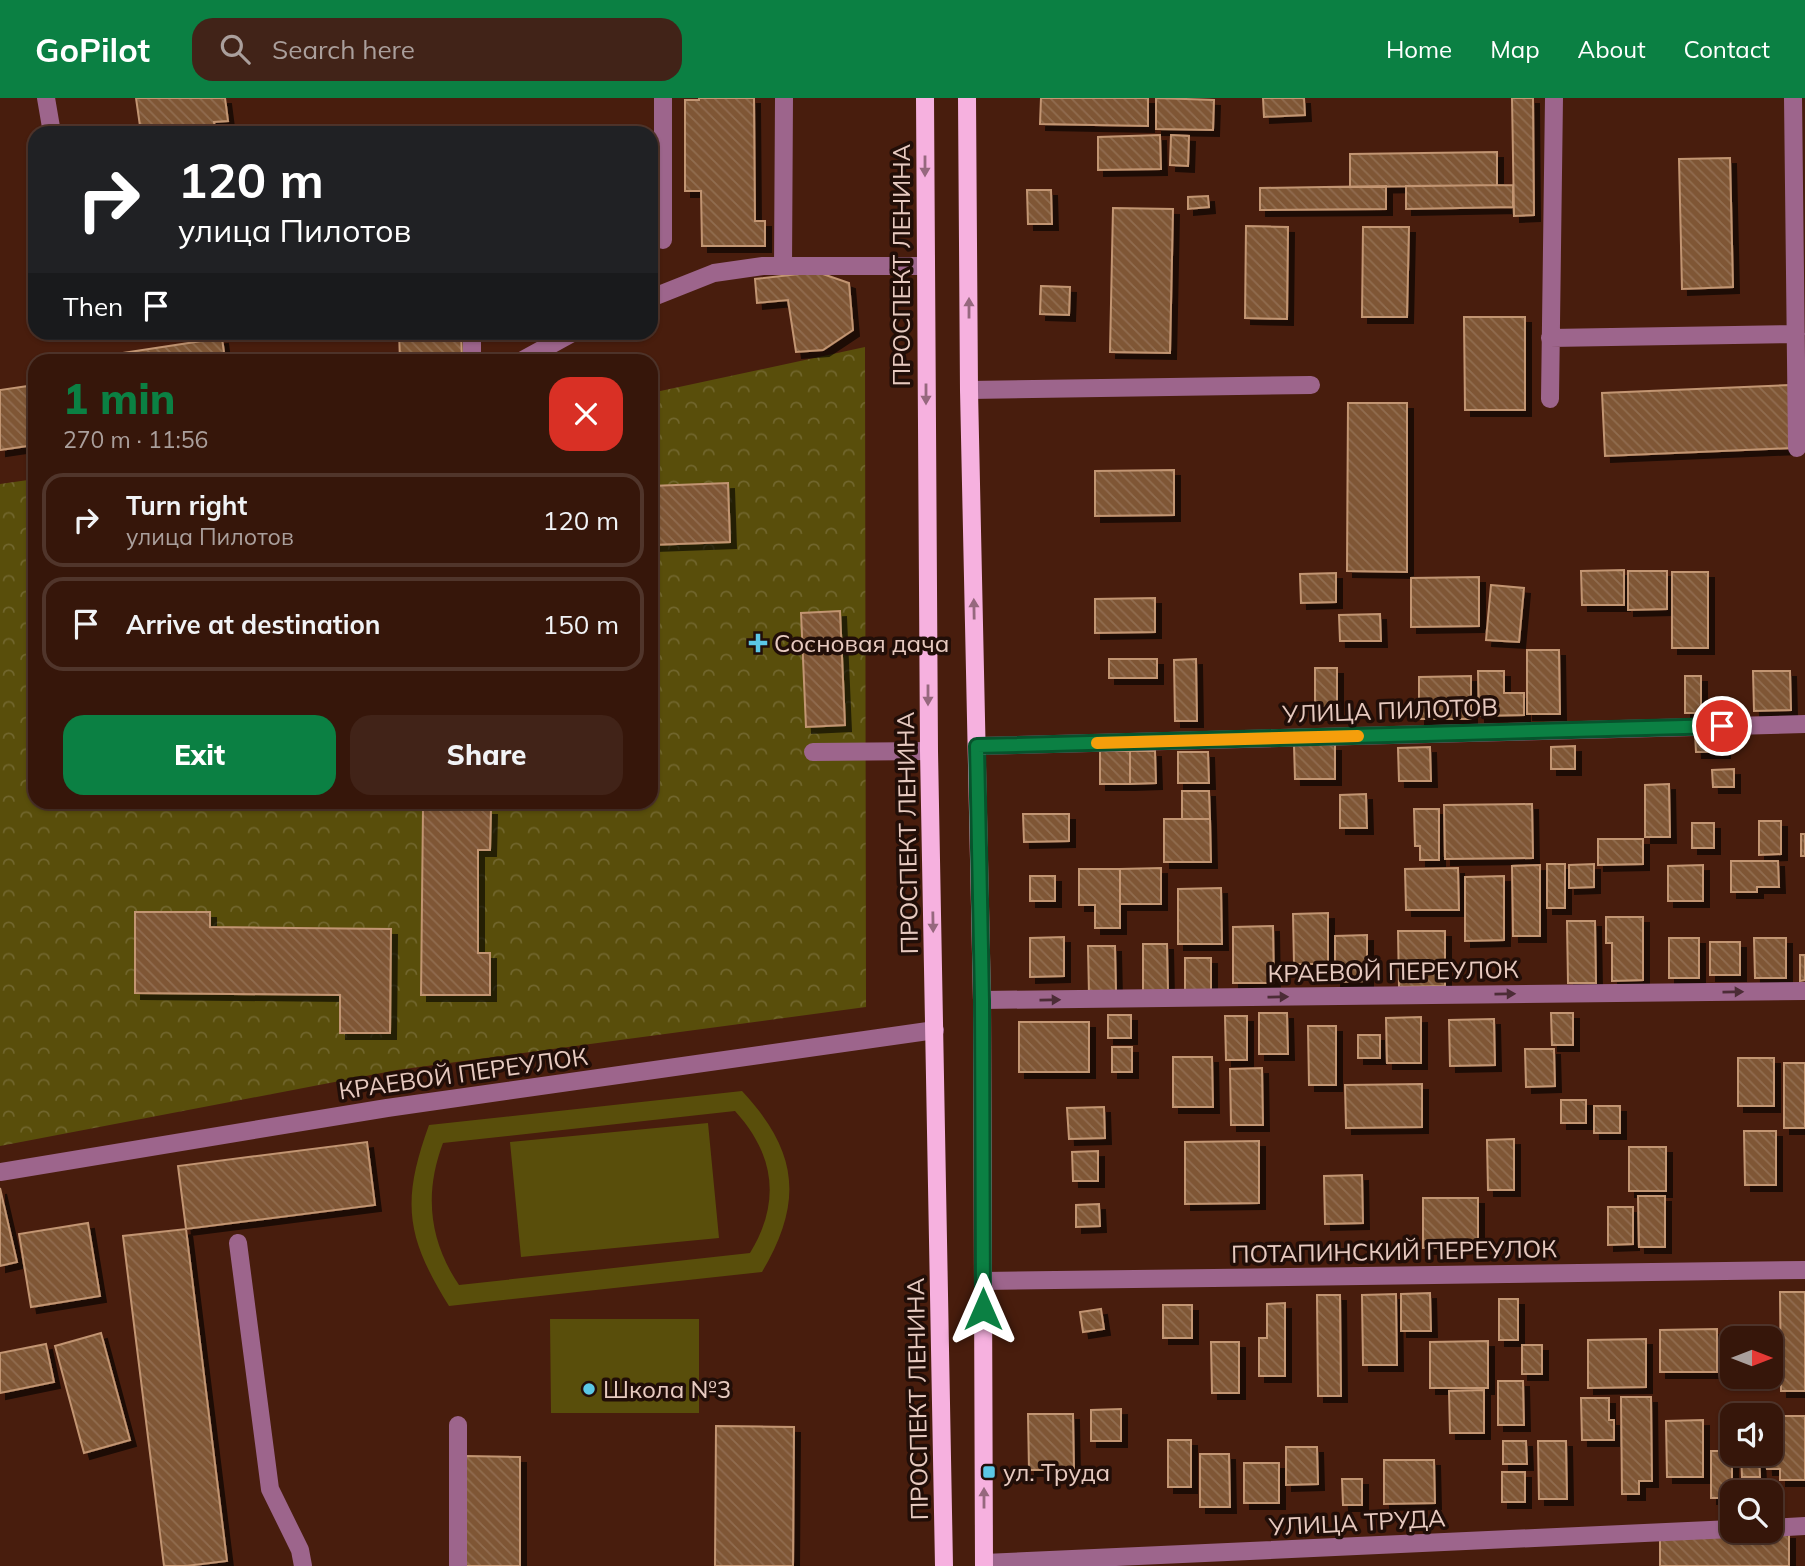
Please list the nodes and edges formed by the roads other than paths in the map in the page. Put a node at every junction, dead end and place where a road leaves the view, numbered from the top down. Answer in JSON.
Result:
{"nodes":[{"id":1,"x":46,"y":98,"type":"edge"},
{"id":2,"x":663,"y":98,"type":"edge"},
{"id":3,"x":784,"y":98,"type":"edge"},
{"id":4,"x":925,"y":98,"type":"edge"},
{"id":5,"x":967,"y":98,"type":"edge"},
{"id":6,"x":1554,"y":98,"type":"edge"},
{"id":7,"x":1793,"y":98,"type":"edge"},
{"id":8,"x":51,"y":126,"type":"edge"},
{"id":9,"x":663,"y":240,"type":"dead end"},
{"id":10,"x":783,"y":266,"type":"junction"},
{"id":11,"x":926,"y":266,"type":"junction"},
{"id":12,"x":658,"y":295,"type":"edge"},
{"id":13,"x":1796,"y":334,"type":"junction"},
{"id":14,"x":1550,"y":338,"type":"junction"},
{"id":15,"x":559,"y":340,"type":"edge"},
{"id":16,"x":534,"y":354,"type":"edge"},
{"id":17,"x":1311,"y":385,"type":"dead end"},
{"id":18,"x":969,"y":390,"type":"junction"},
{"id":19,"x":1550,"y":399,"type":"dead end"},
{"id":20,"x":1797,"y":448,"type":"dead end"},
{"id":21,"x":1805,"y":723,"type":"edge"},
{"id":22,"x":977,"y":746,"type":"junction"},
{"id":23,"x":929,"y":751,"type":"junction"},
{"id":24,"x":813,"y":752,"type":"dead end"},
{"id":25,"x":1805,"y":991,"type":"edge"},
{"id":26,"x":982,"y":1000,"type":"junction"},
{"id":27,"x":935,"y":1030,"type":"junction"},
{"id":28,"x":0,"y":1172,"type":"edge"},
{"id":29,"x":238,"y":1242,"type":"dead end"},
{"id":30,"x":1805,"y":1270,"type":"edge"},
{"id":31,"x":983,"y":1281,"type":"junction"},
{"id":32,"x":458,"y":1425,"type":"dead end"},
{"id":33,"x":1805,"y":1526,"type":"edge"},
{"id":34,"x":1783,"y":1527,"type":"edge"},
{"id":35,"x":1720,"y":1531,"type":"edge"},
{"id":36,"x":984,"y":1565,"type":"edge"},
{"id":37,"x":303,"y":1566,"type":"edge"},
{"id":38,"x":458,"y":1566,"type":"edge"},
{"id":39,"x":944,"y":1566,"type":"edge"}],
"edges":[{"from":1,"to":8,"type":"street"},
{"from":2,"to":9,"type":"street"},
{"from":3,"to":10,"type":"street"},
{"from":4,"to":11,"type":"main road","name":"ПРОСПЕКТ ЛЕНИНА","one_way":true},
{"from":18,"to":5,"type":"main road","one_way":true},
{"from":6,"to":14,"type":"street"},
{"from":7,"to":13,"type":"street"},
{"from":10,"to":11,"type":"street"},
{"from":10,"to":12,"type":"street"},
{"from":11,"to":23,"type":"main road","name":"ПРОСПЕКТ ЛЕНИНА","one_way":true},
{"from":13,"to":14,"type":"street"},
{"from":13,"to":20,"type":"street"},
{"from":14,"to":19,"type":"street"},
{"from":15,"to":16,"type":"street"},
{"from":17,"to":18,"type":"street"},
{"from":22,"to":18,"type":"main road","one_way":true},
{"from":21,"to":22,"type":"street","name":"УЛИЦА ПИЛОТОВ"},
{"from":22,"to":26,"type":"main road"},
{"from":23,"to":24,"type":"street"},
{"from":23,"to":27,"type":"main road","name":"ПРОСПЕКТ ЛЕНИНА","one_way":true},
{"from":26,"to":25,"type":"street","name":"КРАЕВОЙ ПЕРЕУЛОК","one_way":true},
{"from":26,"to":31,"type":"main road"},
{"from":27,"to":28,"type":"street","name":"КРАЕВОЙ ПЕРЕУЛОК"},
{"from":27,"to":39,"type":"main road","name":"ПРОСПЕКТ ЛЕНИНА"},
{"from":29,"to":37,"type":"street"},
{"from":30,"to":31,"type":"street","name":"ПОТАПИНСКИЙ ПЕРЕУЛОК"},
{"from":36,"to":31,"type":"main road","one_way":true},
{"from":32,"to":38,"type":"street"},
{"from":33,"to":34,"type":"street"},
{"from":35,"to":36,"type":"street","name":"УЛИЦА ТРУДА"}]}
